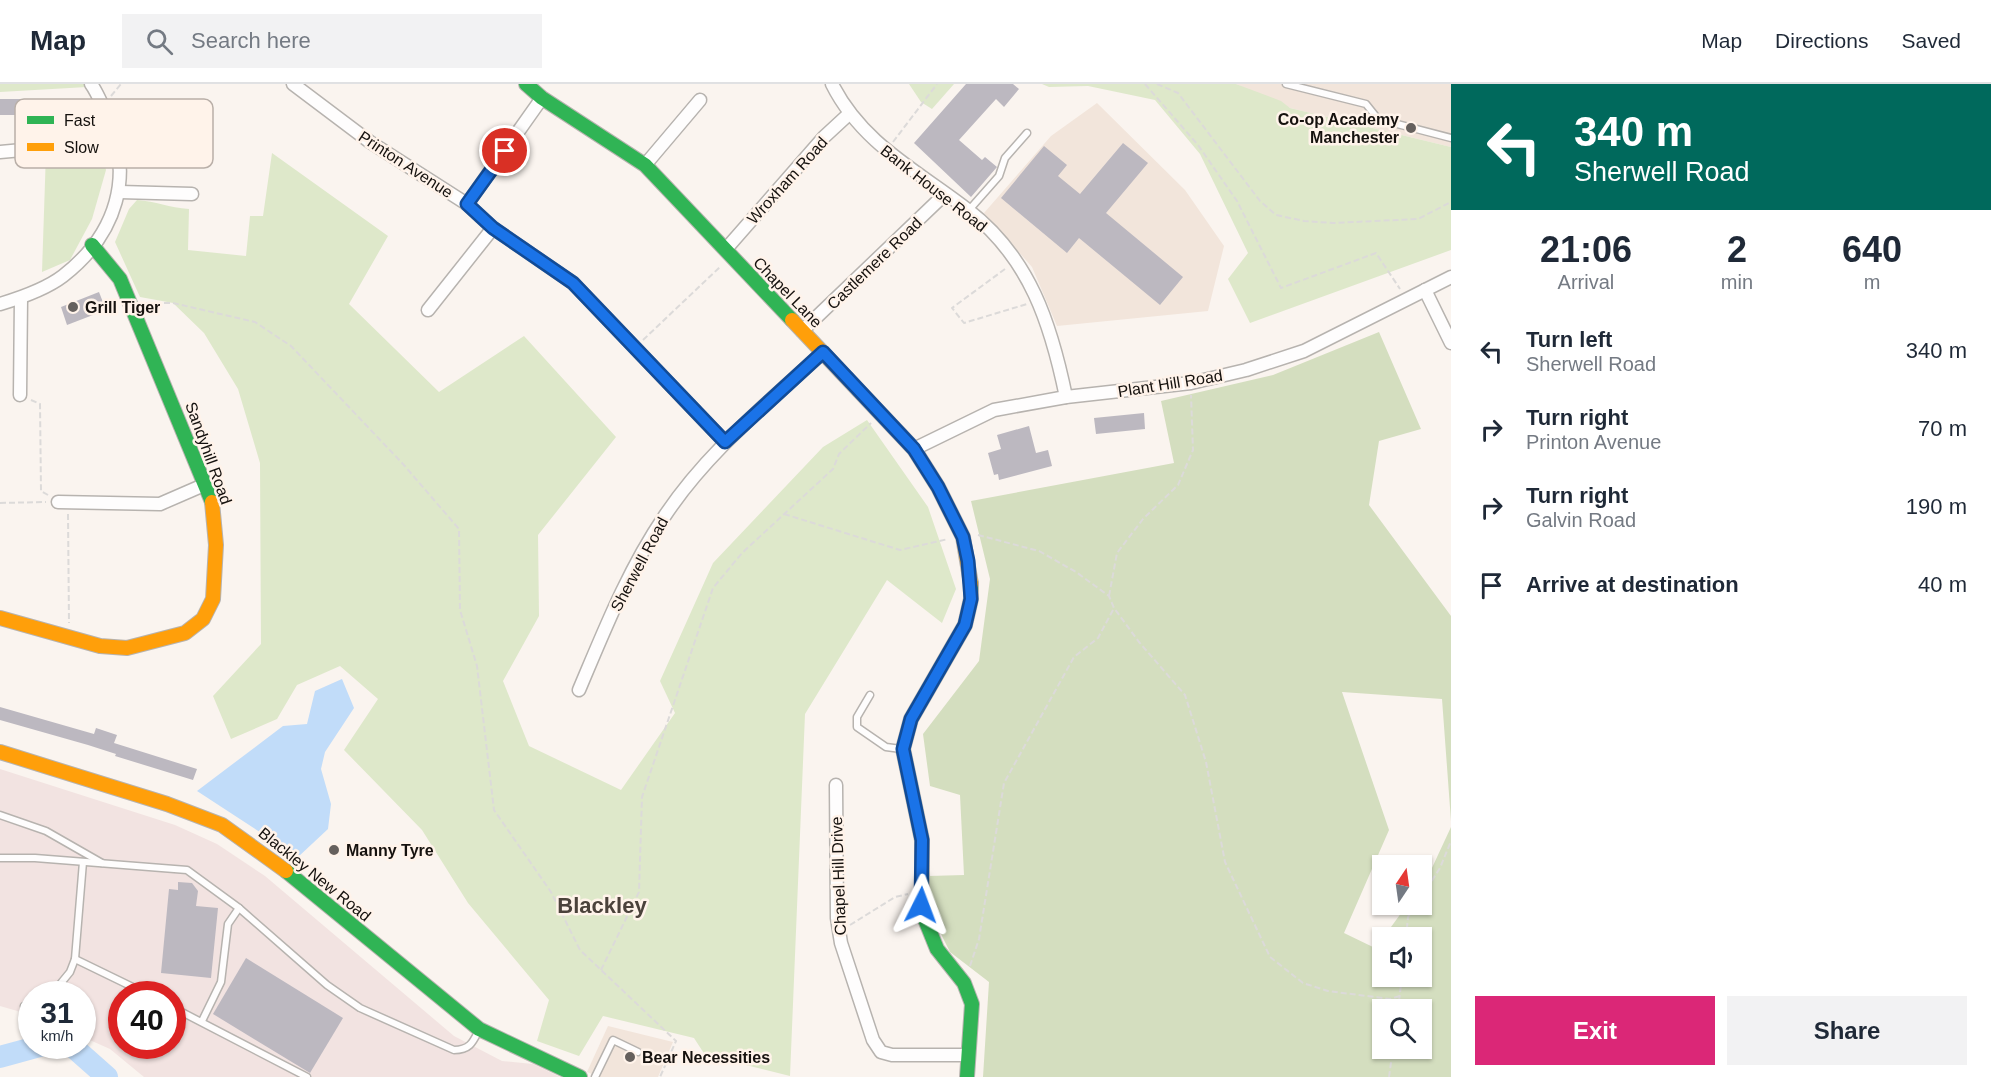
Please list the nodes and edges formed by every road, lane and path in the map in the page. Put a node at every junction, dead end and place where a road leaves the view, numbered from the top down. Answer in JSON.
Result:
{"nodes":[{"id":1,"x":91,"y":84,"type":"edge"},
{"id":2,"x":293,"y":84,"type":"edge"},
{"id":3,"x":526,"y":84,"type":"edge"},
{"id":4,"x":832,"y":84,"type":"edge"},
{"id":5,"x":937,"y":84,"type":"edge"},
{"id":6,"x":1145,"y":84,"type":"edge"},
{"id":7,"x":1157,"y":84,"type":"edge"},
{"id":8,"x":1286,"y":84,"type":"edge"},
{"id":9,"x":542,"y":98,"type":"junction"},
{"id":10,"x":98,"y":99,"type":"edge"},
{"id":11,"x":700,"y":100,"type":"dead end"},
{"id":12,"x":850,"y":113,"type":"junction"},
{"id":13,"x":1027,"y":133,"type":"dead end"},
{"id":14,"x":1451,"y":138,"type":"edge"},
{"id":15,"x":15,"y":151,"type":"edge"},
{"id":16,"x":0,"y":152,"type":"edge"},
{"id":17,"x":885,"y":152,"type":"junction"},
{"id":18,"x":645,"y":165,"type":"junction"},
{"id":19,"x":121,"y":168,"type":"edge"},
{"id":20,"x":120,"y":192,"type":"junction"},
{"id":21,"x":192,"y":194,"type":"dead end"},
{"id":22,"x":945,"y":194,"type":"junction"},
{"id":23,"x":1451,"y":202,"type":"edge"},
{"id":24,"x":467,"y":204,"type":"junction"},
{"id":25,"x":969,"y":210,"type":"junction"},
{"id":26,"x":493,"y":228,"type":"junction"},
{"id":27,"x":92,"y":246,"type":"junction"},
{"id":28,"x":729,"y":253,"type":"junction"},
{"id":29,"x":1016,"y":261,"type":"junction"},
{"id":30,"x":1451,"y":277,"type":"edge"},
{"id":31,"x":1425,"y":290,"type":"junction"},
{"id":32,"x":21,"y":298,"type":"junction"},
{"id":33,"x":1407,"y":299,"type":"junction"},
{"id":34,"x":1039,"y":300,"type":"junction"},
{"id":35,"x":131,"y":303,"type":"junction"},
{"id":36,"x":0,"y":304,"type":"edge"},
{"id":37,"x":428,"y":310,"type":"dead end"},
{"id":38,"x":802,"y":331,"type":"junction"},
{"id":39,"x":1451,"y":343,"type":"edge"},
{"id":40,"x":636,"y":346,"type":"junction"},
{"id":41,"x":823,"y":352,"type":"junction"},
{"id":42,"x":1191,"y":383,"type":"junction"},
{"id":43,"x":20,"y":394,"type":"joint"},
{"id":44,"x":1066,"y":396,"type":"junction"},
{"id":45,"x":882,"y":413,"type":"junction"},
{"id":46,"x":725,"y":442,"type":"junction"},
{"id":47,"x":914,"y":449,"type":"junction"},
{"id":48,"x":206,"y":484,"type":"junction"},
{"id":49,"x":63,"y":502,"type":"junction"},
{"id":50,"x":0,"y":503,"type":"edge"},
{"id":51,"x":784,"y":514,"type":"junction"},
{"id":52,"x":963,"y":537,"type":"junction"},
{"id":53,"x":1109,"y":596,"type":"junction"},
{"id":54,"x":1114,"y":608,"type":"junction"},
{"id":55,"x":0,"y":618,"type":"edge"},
{"id":56,"x":67,"y":637,"type":"junction"},
{"id":57,"x":579,"y":690,"type":"dead end"},
{"id":58,"x":870,"y":695,"type":"dead end"},
{"id":59,"x":903,"y":749,"type":"junction"},
{"id":60,"x":0,"y":752,"type":"edge"},
{"id":61,"x":836,"y":785,"type":"dead end"},
{"id":62,"x":0,"y":815,"type":"edge"},
{"id":63,"x":1451,"y":841,"type":"edge"},
{"id":64,"x":0,"y":858,"type":"edge"},
{"id":65,"x":83,"y":862,"type":"junction"},
{"id":66,"x":104,"y":864,"type":"junction"},
{"id":67,"x":1432,"y":880,"type":"edge"},
{"id":68,"x":921,"y":894,"type":"junction"},
{"id":69,"x":240,"y":908,"type":"junction"},
{"id":70,"x":841,"y":943,"type":"junction"},
{"id":71,"x":75,"y":959,"type":"junction"},
{"id":72,"x":601,"y":970,"type":"junction"},
{"id":73,"x":63,"y":981,"type":"edge"},
{"id":74,"x":120,"y":981,"type":"edge"},
{"id":75,"x":964,"y":983,"type":"junction"},
{"id":76,"x":1401,"y":987,"type":"edge"},
{"id":77,"x":1400,"y":996,"type":"junction"},
{"id":78,"x":1400,"y":999,"type":"edge"},
{"id":79,"x":186,"y":1014,"type":"edge"},
{"id":80,"x":202,"y":1021,"type":"junction"},
{"id":81,"x":479,"y":1029,"type":"junction"},
{"id":82,"x":638,"y":1052,"type":"dead end"},
{"id":83,"x":968,"y":1055,"type":"junction"},
{"id":84,"x":1391,"y":1059,"type":"edge"},
{"id":85,"x":307,"y":1077,"type":"edge"},
{"id":86,"x":580,"y":1077,"type":"edge"},
{"id":87,"x":595,"y":1077,"type":"edge"},
{"id":88,"x":660,"y":1077,"type":"edge"},
{"id":89,"x":967,"y":1077,"type":"edge"},
{"id":90,"x":1389,"y":1077,"type":"edge"}],
"edges":[{"from":1,"to":10,"type":"street"},
{"from":2,"to":24,"type":"street","name":"Printon Avenue"},
{"from":3,"to":9,"type":"street","name":"Chapel Lane"},
{"from":4,"to":12,"type":"street","name":"Bank House Road"},
{"from":5,"to":17,"type":"path"},
{"from":6,"to":33,"type":"path"},
{"from":7,"to":23,"type":"path"},
{"from":8,"to":14,"type":"lane"},
{"from":9,"to":18,"type":"street","name":"Chapel Lane"},
{"from":9,"to":24,"type":"street"},
{"from":11,"to":18,"type":"street"},
{"from":12,"to":17,"type":"street","name":"Bank House Road"},
{"from":12,"to":28,"type":"street","name":"Wroxham Road"},
{"from":13,"to":25,"type":"lane"},
{"from":15,"to":16,"type":"street"},
{"from":17,"to":22,"type":"street","name":"Bank House Road"},
{"from":18,"to":28,"type":"street","name":"Chapel Lane"},
{"from":19,"to":20,"type":"street"},
{"from":20,"to":21,"type":"street"},
{"from":20,"to":27,"type":"street"},
{"from":22,"to":25,"type":"street","name":"Bank House Road"},
{"from":22,"to":38,"type":"street","name":"Castlemere Road"},
{"from":24,"to":26,"type":"street","name":"Printon Avenue"},
{"from":25,"to":29,"type":"street","name":"Bank House Road"},
{"from":26,"to":37,"type":"street"},
{"from":26,"to":40,"type":"street","name":"Printon Avenue"},
{"from":27,"to":32,"type":"street"},
{"from":27,"to":35,"type":"street","name":"Sandyhill Road"},
{"from":28,"to":38,"type":"street","name":"Chapel Lane"},
{"from":28,"to":40,"type":"path"},
{"from":29,"to":34,"type":"street","name":"Bank House Road"},
{"from":29,"to":34,"type":"path"},
{"from":30,"to":31,"type":"street","name":"Plant Hill Road"},
{"from":31,"to":33,"type":"street","name":"Plant Hill Road"},
{"from":31,"to":39,"type":"street"},
{"from":32,"to":36,"type":"street"},
{"from":32,"to":43,"type":"street"},
{"from":33,"to":42,"type":"street","name":"Plant Hill Road"},
{"from":34,"to":44,"type":"street","name":"Bank House Road"},
{"from":35,"to":48,"type":"street","name":"Sandyhill Road"},
{"from":35,"to":72,"type":"path"},
{"from":38,"to":41,"type":"street","name":"Chapel Lane"},
{"from":40,"to":46,"type":"street","name":"Printon Avenue"},
{"from":41,"to":45,"type":"street","name":"Chapel Lane"},
{"from":41,"to":46,"type":"street","name":"Sherwell Road"},
{"from":42,"to":44,"type":"street","name":"Plant Hill Road"},
{"from":42,"to":53,"type":"path"},
{"from":43,"to":49,"type":"path"},
{"from":44,"to":47,"type":"street","name":"Plant Hill Road"},
{"from":45,"to":47,"type":"street","name":"Chapel Lane"},
{"from":45,"to":51,"type":"path"},
{"from":46,"to":57,"type":"street","name":"Sherwell Road"},
{"from":47,"to":52,"type":"street","name":"Chapel Lane"},
{"from":48,"to":49,"type":"street"},
{"from":48,"to":56,"type":"street","name":"Sandyhill Road"},
{"from":49,"to":50,"type":"path"},
{"from":49,"to":56,"type":"path"},
{"from":51,"to":52,"type":"path"},
{"from":51,"to":72,"type":"path"},
{"from":52,"to":53,"type":"path"},
{"from":52,"to":59,"type":"street","name":"Chapel Lane"},
{"from":53,"to":54,"type":"path"},
{"from":54,"to":75,"type":"path"},
{"from":54,"to":77,"type":"path"},
{"from":55,"to":56,"type":"street","name":"Sandyhill Road"},
{"from":58,"to":59,"type":"lane"},
{"from":59,"to":68,"type":"street","name":"Chapel Lane"},
{"from":60,"to":81,"type":"street","name":"Blackley New Road"},
{"from":61,"to":70,"type":"street","name":"Chapel Hill Drive"},
{"from":62,"to":66,"type":"lane"},
{"from":63,"to":67,"type":"path"},
{"from":64,"to":65,"type":"lane"},
{"from":65,"to":66,"type":"lane"},
{"from":65,"to":71,"type":"lane"},
{"from":66,"to":69,"type":"lane"},
{"from":68,"to":70,"type":"path"},
{"from":68,"to":75,"type":"street","name":"Chapel Lane"},
{"from":69,"to":80,"type":"lane"},
{"from":69,"to":81,"type":"lane"},
{"from":70,"to":83,"type":"street","name":"Chapel Hill Drive"},
{"from":71,"to":73,"type":"lane"},
{"from":71,"to":74,"type":"lane"},
{"from":72,"to":88,"type":"path"},
{"from":75,"to":83,"type":"street","name":"Chapel Lane"},
{"from":76,"to":77,"type":"path"},
{"from":77,"to":78,"type":"path"},
{"from":79,"to":80,"type":"lane"},
{"from":80,"to":85,"type":"lane"},
{"from":81,"to":86,"type":"street","name":"Blackley New Road"},
{"from":82,"to":87,"type":"lane"},
{"from":83,"to":89,"type":"street","name":"Chapel Lane"},
{"from":84,"to":90,"type":"path"}]}
